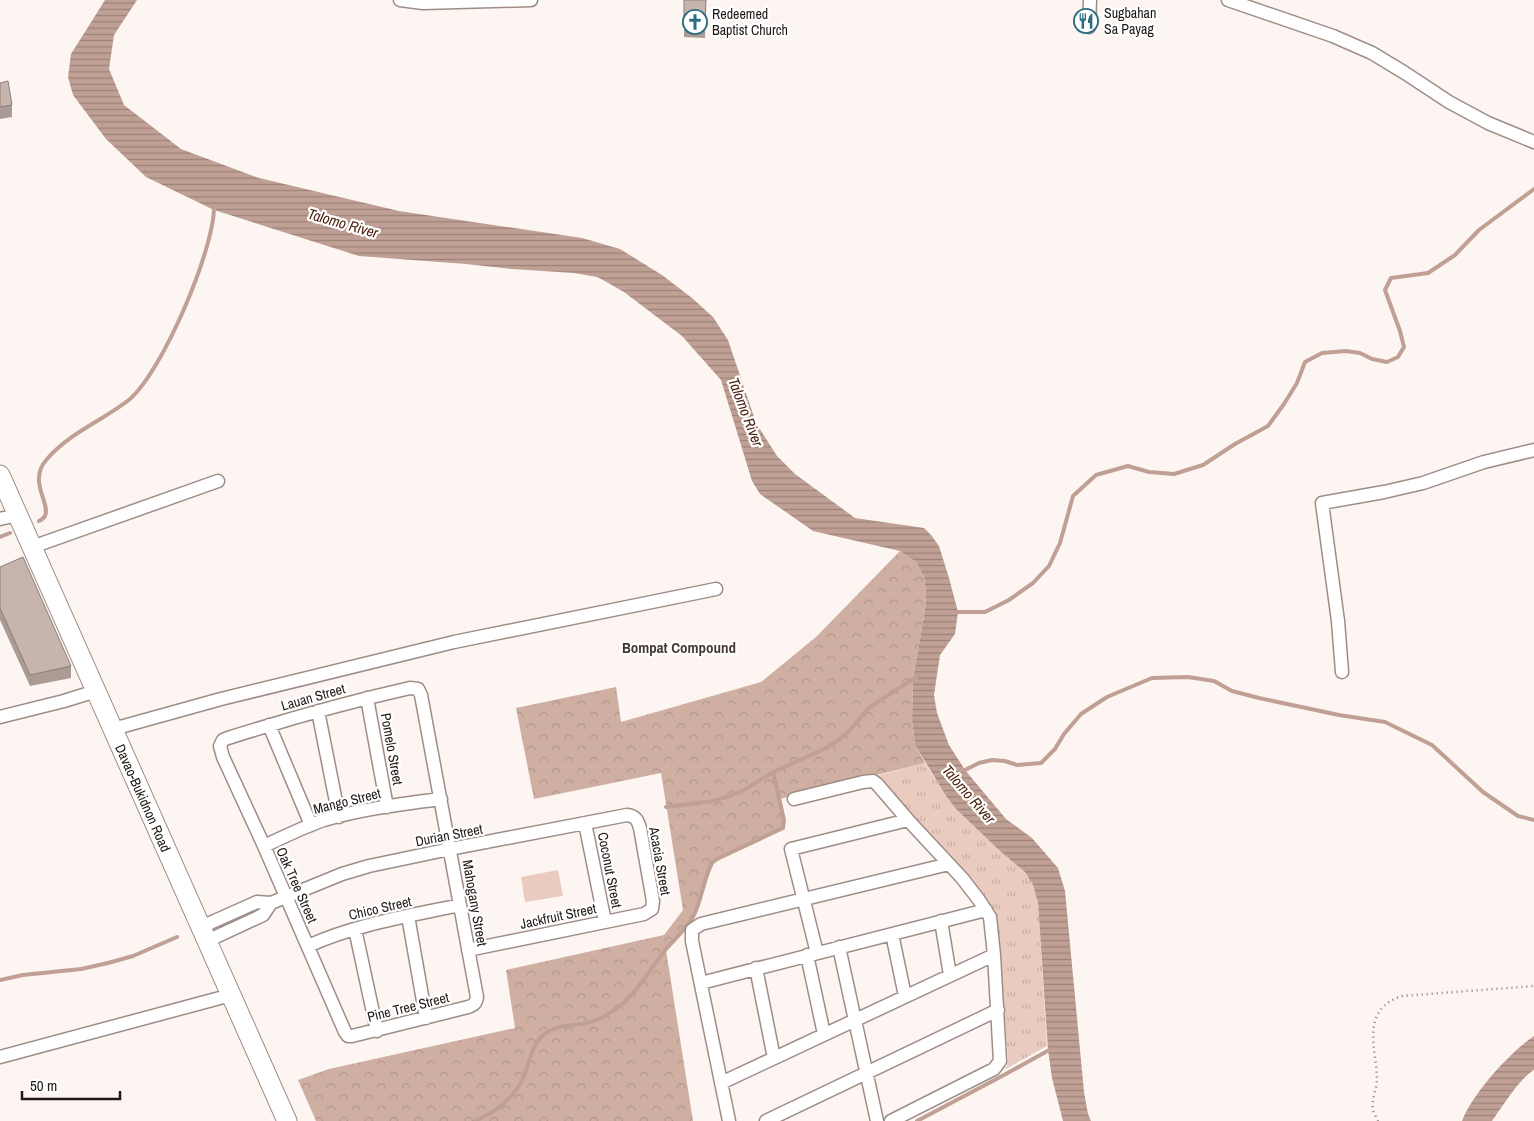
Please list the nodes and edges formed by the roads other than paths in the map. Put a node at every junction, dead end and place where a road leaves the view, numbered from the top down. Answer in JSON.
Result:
{"nodes":[{"id":1,"x":400,"y":0,"type":"edge"},
{"id":2,"x":531,"y":0,"type":"edge"},
{"id":3,"x":1090,"y":0,"type":"edge"},
{"id":4,"x":1228,"y":0,"type":"edge"},
{"id":5,"x":1089,"y":27,"type":"dead end"},
{"id":6,"x":1534,"y":142,"type":"edge"},
{"id":7,"x":1534,"y":450,"type":"edge"},
{"id":8,"x":0,"y":475,"type":"edge"},
{"id":9,"x":218,"y":481,"type":"dead end"},
{"id":10,"x":9,"y":517,"type":"edge"},
{"id":11,"x":32,"y":547,"type":"junction"},
{"id":12,"x":716,"y":589,"type":"dead end"},
{"id":13,"x":1342,"y":672,"type":"dead end"},
{"id":14,"x":418,"y":689,"type":"joint"},
{"id":15,"x":96,"y":691,"type":"junction"},
{"id":16,"x":367,"y":698,"type":"junction"},
{"id":17,"x":318,"y":711,"type":"junction"},
{"id":18,"x":0,"y":717,"type":"edge"},
{"id":19,"x":269,"y":725,"type":"junction"},
{"id":20,"x":113,"y":729,"type":"junction"},
{"id":21,"x":220,"y":746,"type":"joint"},
{"id":22,"x":441,"y":799,"type":"junction"},
{"id":23,"x":794,"y":799,"type":"dead end"},
{"id":24,"x":387,"y":807,"type":"junction"},
{"id":25,"x":338,"y":817,"type":"junction"},
{"id":26,"x":636,"y":819,"type":"joint"},
{"id":27,"x":908,"y":820,"type":"junction"},
{"id":28,"x":586,"y":824,"type":"junction"},
{"id":29,"x":311,"y":825,"type":"junction"},
{"id":30,"x":264,"y":846,"type":"junction"},
{"id":31,"x":450,"y":849,"type":"junction"},
{"id":32,"x":949,"y":864,"type":"junction"},
{"id":33,"x":286,"y":896,"type":"junction"},
{"id":34,"x":804,"y":899,"type":"junction"},
{"id":35,"x":460,"y":905,"type":"junction"},
{"id":36,"x":652,"y":909,"type":"joint"},
{"id":37,"x":986,"y":910,"type":"junction"},
{"id":38,"x":408,"y":916,"type":"junction"},
{"id":39,"x":941,"y":921,"type":"junction"},
{"id":40,"x":605,"y":922,"type":"junction"},
{"id":41,"x":355,"y":929,"type":"junction"},
{"id":42,"x":204,"y":934,"type":"junction"},
{"id":43,"x":892,"y":934,"type":"junction"},
{"id":44,"x":308,"y":946,"type":"junction"},
{"id":45,"x":839,"y":947,"type":"junction"},
{"id":46,"x":468,"y":950,"type":"junction"},
{"id":47,"x":812,"y":954,"type":"junction"},
{"id":48,"x":994,"y":954,"type":"junction"},
{"id":49,"x":756,"y":968,"type":"junction"},
{"id":50,"x":950,"y":975,"type":"junction"},
{"id":51,"x":701,"y":982,"type":"junction"},
{"id":52,"x":231,"y":995,"type":"junction"},
{"id":53,"x":905,"y":996,"type":"junction"},
{"id":54,"x":474,"y":1004,"type":"joint"},
{"id":55,"x":998,"y":1010,"type":"junction"},
{"id":56,"x":426,"y":1018,"type":"junction"},
{"id":57,"x":855,"y":1020,"type":"junction"},
{"id":58,"x":377,"y":1031,"type":"junction"},
{"id":59,"x":824,"y":1034,"type":"junction"},
{"id":60,"x":348,"y":1036,"type":"joint"},
{"id":61,"x":0,"y":1057,"type":"edge"},
{"id":62,"x":774,"y":1058,"type":"junction"},
{"id":63,"x":866,"y":1073,"type":"junction"},
{"id":64,"x":721,"y":1083,"type":"junction"},
{"id":65,"x":287,"y":1121,"type":"edge"},
{"id":66,"x":729,"y":1121,"type":"edge"},
{"id":67,"x":766,"y":1121,"type":"edge"},
{"id":68,"x":877,"y":1121,"type":"edge"},
{"id":69,"x":891,"y":1121,"type":"edge"}],
"edges":[{"from":1,"to":2,"type":"street"},
{"from":3,"to":5,"type":"street"},
{"from":4,"to":6,"type":"street"},
{"from":7,"to":13,"type":"street"},
{"from":8,"to":10,"type":"highway","name":"Davao-Bukidnon Road"},
{"from":9,"to":11,"type":"street"},
{"from":10,"to":11,"type":"highway","name":"Davao-Bukidnon Road"},
{"from":11,"to":15,"type":"highway","name":"Davao-Bukidnon Road"},
{"from":12,"to":20,"type":"street"},
{"from":14,"to":16,"type":"street","name":"Lauan Street"},
{"from":14,"to":22,"type":"street","name":"Mahogany Street"},
{"from":15,"to":18,"type":"street"},
{"from":15,"to":20,"type":"highway","name":"Davao-Bukidnon Road"},
{"from":16,"to":17,"type":"street","name":"Lauan Street"},
{"from":16,"to":24,"type":"street","name":"Pomelo Street"},
{"from":17,"to":19,"type":"street","name":"Lauan Street"},
{"from":17,"to":25,"type":"street"},
{"from":19,"to":21,"type":"street","name":"Lauan Street"},
{"from":19,"to":29,"type":"street"},
{"from":20,"to":42,"type":"highway","name":"Davao-Bukidnon Road"},
{"from":21,"to":30,"type":"street","name":"Oak Tree Street"},
{"from":22,"to":24,"type":"street","name":"Mango Street"},
{"from":22,"to":31,"type":"street","name":"Mahogany Street"},
{"from":23,"to":27,"type":"street"},
{"from":24,"to":25,"type":"street","name":"Mango Street"},
{"from":25,"to":29,"type":"street","name":"Mango Street"},
{"from":26,"to":28,"type":"street","name":"Durian Street"},
{"from":26,"to":36,"type":"street","name":"Acacia Street"},
{"from":27,"to":32,"type":"street"},
{"from":27,"to":34,"type":"street"},
{"from":28,"to":31,"type":"street","name":"Durian Street"},
{"from":28,"to":40,"type":"street","name":"Coconut Street"},
{"from":29,"to":30,"type":"street","name":"Mango Street"},
{"from":30,"to":33,"type":"street","name":"Oak Tree Street"},
{"from":31,"to":33,"type":"street","name":"Durian Street"},
{"from":31,"to":35,"type":"street","name":"Mahogany Street"},
{"from":32,"to":34,"type":"street"},
{"from":32,"to":37,"type":"street"},
{"from":33,"to":42,"type":"street","name":"Durian Street"},
{"from":33,"to":44,"type":"street","name":"Oak Tree Street"},
{"from":34,"to":47,"type":"street"},
{"from":34,"to":51,"type":"street"},
{"from":35,"to":38,"type":"street","name":"Chico Street"},
{"from":35,"to":46,"type":"street","name":"Mahogany Street"},
{"from":36,"to":40,"type":"street","name":"Jackfruit Street"},
{"from":37,"to":39,"type":"street"},
{"from":37,"to":48,"type":"street"},
{"from":38,"to":41,"type":"street","name":"Chico Street"},
{"from":38,"to":56,"type":"street"},
{"from":39,"to":43,"type":"street"},
{"from":39,"to":50,"type":"street"},
{"from":40,"to":46,"type":"street","name":"Jackfruit Street"},
{"from":41,"to":44,"type":"street","name":"Chico Street"},
{"from":41,"to":58,"type":"street"},
{"from":42,"to":52,"type":"highway","name":"Davao-Bukidnon Road"},
{"from":43,"to":45,"type":"street"},
{"from":43,"to":53,"type":"street"},
{"from":44,"to":60,"type":"street","name":"Oak Tree Street"},
{"from":45,"to":47,"type":"street"},
{"from":45,"to":57,"type":"street"},
{"from":46,"to":54,"type":"street","name":"Mahogany Street"},
{"from":47,"to":49,"type":"street"},
{"from":47,"to":59,"type":"street"},
{"from":48,"to":50,"type":"street"},
{"from":48,"to":55,"type":"street"},
{"from":49,"to":51,"type":"street"},
{"from":49,"to":62,"type":"street"},
{"from":50,"to":53,"type":"street"},
{"from":51,"to":64,"type":"street"},
{"from":52,"to":61,"type":"street"},
{"from":52,"to":65,"type":"highway","name":"Davao-Bukidnon Road"},
{"from":53,"to":57,"type":"street"},
{"from":54,"to":56,"type":"street","name":"Pine Tree Street"},
{"from":55,"to":63,"type":"street"},
{"from":55,"to":69,"type":"street"},
{"from":56,"to":58,"type":"street","name":"Pine Tree Street"},
{"from":57,"to":59,"type":"street"},
{"from":57,"to":63,"type":"street"},
{"from":58,"to":60,"type":"street","name":"Pine Tree Street"},
{"from":59,"to":62,"type":"street"},
{"from":62,"to":64,"type":"street"},
{"from":63,"to":67,"type":"street"},
{"from":63,"to":68,"type":"street"},
{"from":64,"to":66,"type":"street"}]}
